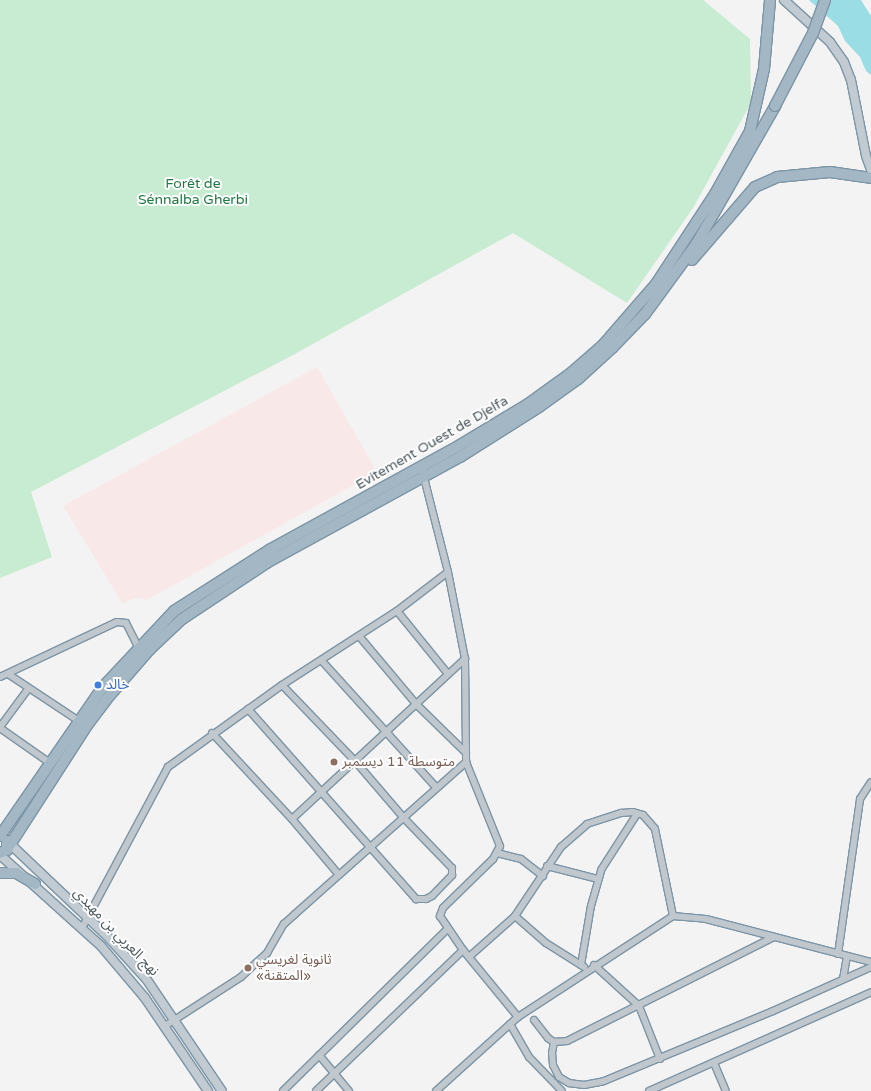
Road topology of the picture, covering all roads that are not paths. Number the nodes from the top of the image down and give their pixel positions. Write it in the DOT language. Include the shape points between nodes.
graph roads {
  1 [pos="770,0"];
  2 [pos="784,0"];
  3 [pos="825,0"];
  4 [pos="871,170"];
  5 [pos="871,178"];
  6 [pos="645,314"];
  7 [pos="423,471"];
  8 [pos="448,572"];
  9 [pos="397,611"];
  10 [pos="359,636"];
  11 [pos="138,647"];
  12 [pos="465,659"];
  13 [pos="322,661"];
  14 [pos="8,674"];
  15 [pos="448,674"];
  16 [pos="0,677"];
  17 [pos="282,685"];
  18 [pos="28,688"];
  19 [pos="416,704"];
  20 [pos="248,709"];
  21 [pos="79,721"];
  22 [pos="0,727"];
  23 [pos="385,733"];
  24 [pos="212,734"];
  25 [pos="466,753"];
  26 [pos="355,761"];
  27 [pos="50,762"];
  28 [pos="466,762"];
  29 [pos="871,782"];
  30 [pos="436,787"];
  31 [pos="321,792"];
  32 [pos="637,814"];
  33 [pos="403,817"];
  34 [pos="292,819"];
  35 [pos="370,847"];
  36 [pos="3,848"];
  37 [pos="498,853"];
  38 [pos="547,866"];
  39 [pos="0,873"];
  40 [pos="339,875"];
  41 [pos="543,876"];
  42 [pos="598,879"];
  43 [pos="35,884"];
  44 [pos="515,916"];
  45 [pos="673,916"];
  46 [pos="88,918"];
  47 [pos="82,928"];
  48 [pos="447,929"];
  49 [pos="774,937"];
  50 [pos="463,950"];
  51 [pos="838,954"];
  52 [pos="470,956"];
  53 [pos="847,956"];
  54 [pos="871,962"];
  55 [pos="581,965"];
  56 [pos="594,965"];
  57 [pos="871,967"];
  58 [pos="588,969"];
  59 [pos="843,980"];
  60 [pos="871,992"];
  61 [pos="639,1006"];
  62 [pos="518,1016"];
  63 [pos="175,1020"];
  64 [pos="534,1020"];
  65 [pos="510,1024"];
  66 [pos="165,1026"];
  67 [pos="184,1035"];
  68 [pos="174,1040"];
  69 [pos="554,1042"];
  70 [pos="319,1055"];
  71 [pos="660,1059"];
  72 [pos="714,1063"];
  73 [pos="334,1073"];
  74 [pos="208,1091"];
  75 [pos="222,1091"];
  76 [pos="283,1091"];
  77 [pos="316,1091"];
  78 [pos="349,1091"];
  79 [pos="436,1091"];
  80 [pos="562,1091"];
  81 [pos="649,1091"];
  82 [pos="726,1091"];
  1 -- 7 [label="highway, Evitement Ouest de Djelfa" via="764,69 754,120 736,159 656,284 604,345 565,378"];
  2 -- 4 [label="main road" via="830,42 844,62 851,80"];
  3 -- 6 [label="highway, bridge" via="813,33 716,213"];
  5 -- 6 [label="highway" via="830,172 800,173 777,177 755,187"];
  6 -- 7 [label="highway" via="578,379 466,453"];
  7 -- 8 [label="street"];
  7 -- 11 [label="highway, Evitement Ouest de Djelfa" via="233,572 174,611"];
  7 -- 36 [label="highway, Evitement Ouest de Djelfa" via="268,562 182,619 150,648 111,694"];
  8 -- 9 [label="street"];
  8 -- 12 [label="street"];
  9 -- 10 [label="street"];
  9 -- 15 [label="street"];
  10 -- 13 [label="street"];
  10 -- 19 [label="street"];
  11 -- 14 [label="street" via="126,623 117,622"];
  11 -- 21 [label="highway, Evitement Ouest de Djelfa" via="102,688"];
  12 -- 15 [label="street"];
  12 -- 25 [label="street"];
  13 -- 17 [label="street"];
  13 -- 23 [label="street"];
  14 -- 16 [label="street"];
  14 -- 18 [label="street"];
  15 -- 19 [label="street"];
  17 -- 20 [label="street"];
  17 -- 26 [label="street"];
  18 -- 21 [label="street"];
  18 -- 22 [label="street"];
  19 -- 23 [label="street"];
  19 -- 25 [label="street"];
  20 -- 24 [label="street"];
  20 -- 31 [label="street"];
  21 -- 27 [label="highway, Evitement Ouest de Djelfa"];
  22 -- 27 [label="street"];
  23 -- 26 [label="street"];
  23 -- 30 [label="street"];
  24 -- 34 [label="street"];
  24 -- 46 [label="street" via="168,767"];
  25 -- 28 [label="street"];
  26 -- 31 [label="street"];
  26 -- 33 [label="street"];
  27 -- 36 [label="highway, Evitement Ouest de Djelfa"];
  28 -- 30 [label="street"];
  28 -- 37 [label="street" via="500,841"];
  29 -- 51 [label="street" via="860,799"];
  30 -- 33 [label="street"];
  31 -- 34 [label="street"];
  31 -- 35 [label="street"];
  32 -- 38 [label="street" via="621,813 587,824 561,847"];
  32 -- 42 [label="street"];
  32 -- 45 [label="street" via="643,815 655,829"];
  33 -- 35 [label="street"];
  33 -- 35 [label="street" via="453,871 432,896 416,899"];
  34 -- 40 [label="street"];
  35 -- 40 [label="street"];
  36 -- 43 [label="main road, نهج العربي بن مهيدي"];
  36 -- 46 [label="main road, نهج العربي بن مهيدي"];
  37 -- 41 [label="street" via="521,859"];
  37 -- 48 [label="street" via="443,908 440,913 441,921"];
  38 -- 41 [label="street"];
  38 -- 42 [label="street"];
  39 -- 43 [label="highway" via="16,873"];
  40 -- 63 [label="street" via="284,924 267,953 256,963"];
  41 -- 44 [label="street"];
  42 -- 55 [label="street"];
  43 -- 47 [label="main road, نهج العربي بن مهيدي"];
  44 -- 52 [label="street"];
  44 -- 55 [label="street" via="546,943"];
  45 -- 49 [label="street" via="706,919"];
  45 -- 56 [label="street"];
  46 -- 47 [label="street"];
  46 -- 63 [label="main road, نهج العربي بن مهيدي" via="147,980"];
  47 -- 66 [label="main road, نهج العربي بن مهيدي" via="130,980"];
  48 -- 50 [label="street"];
  48 -- 70 [label="street"];
  49 -- 51 [label="street"];
  49 -- 61 [label="street"];
  50 -- 52 [label="street"];
  50 -- 73 [label="street"];
  51 -- 53 [label="street"];
  52 -- 62 [label="street"];
  53 -- 54 [label="street"];
  53 -- 59 [label="street"];
  55 -- 58 [label="street"];
  56 -- 58 [label="street"];
  56 -- 61 [label="street"];
  57 -- 59 [label="street"];
  58 -- 62 [label="street"];
  59 -- 71 [label="street"];
  60 -- 72 [label="street"];
  61 -- 69 [label="street" via="567,1041"];
  61 -- 71 [label="street"];
  62 -- 65 [label="street"];
  63 -- 66 [label="street"];
  63 -- 67 [label="main road, نهج العربي بن مهيدي"];
  64 -- 69 [label="street"];
  65 -- 79 [label="street"];
  65 -- 80 [label="street" via="529,1057"];
  66 -- 68 [label="main road, نهج العربي بن مهيدي"];
  67 -- 68 [label="main road"];
  67 -- 75 [label="main road, نهج العربي بن مهيدي"];
  68 -- 74 [label="main road, نهج العربي بن مهيدي"];
  69 -- 71 [label="street" via="553,1064 559,1076 569,1083 584,1085 604,1081"];
  70 -- 73 [label="street"];
  70 -- 76 [label="street"];
  72 -- 81 [label="street"];
  72 -- 82 [label="street"];
  73 -- 77 [label="street"];
  73 -- 78 [label="street"];
}
